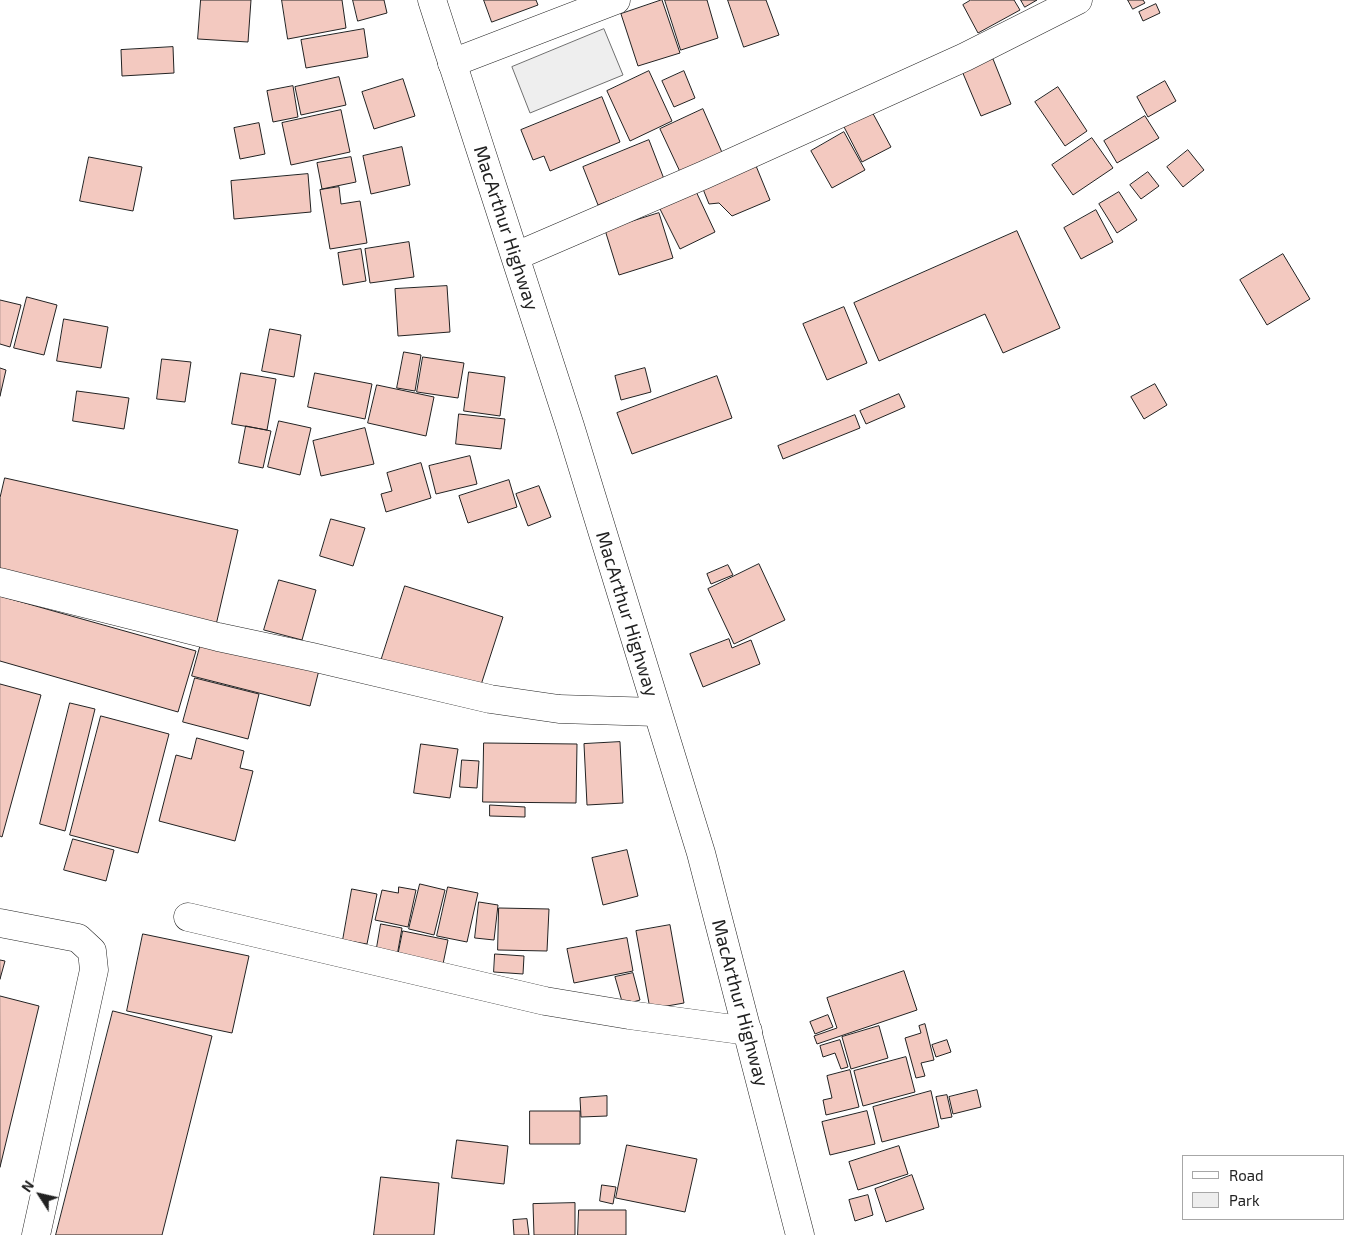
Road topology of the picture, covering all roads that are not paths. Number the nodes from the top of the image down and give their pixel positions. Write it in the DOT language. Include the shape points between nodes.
graph roads {
  1 [pos="432,0"];
  2 [pos="616,0"];
  3 [pos="1078,0"];
  4 [pos="452,63"];
  5 [pos="516,256"];
  6 [pos="0,582"];
  7 [pos="656,712"];
  8 [pos="188,917"];
  9 [pos="0,923"];
  10 [pos="748,1031"];
  11 [pos="36,1235"];
  12 [pos="800,1235"];
  1 -- 4 [label="main road, MacArthur Highway"];
  2 -- 4 [label="main road"];
  3 -- 5 [label="main road" via="956,62"];
  4 -- 5 [label="main road, MacArthur Highway"];
  5 -- 7 [label="main road, MacArthur Highway"];
  6 -- 7 [label="main road" via="490,700 559,709"];
  7 -- 10 [label="main road, MacArthur Highway" via="701,853"];
  8 -- 10 [label="main road" via="545,1001"];
  9 -- 11 [label="main road" via="78,938 92,951 94,970"];
  10 -- 12 [label="main road, MacArthur Highway"];
}
